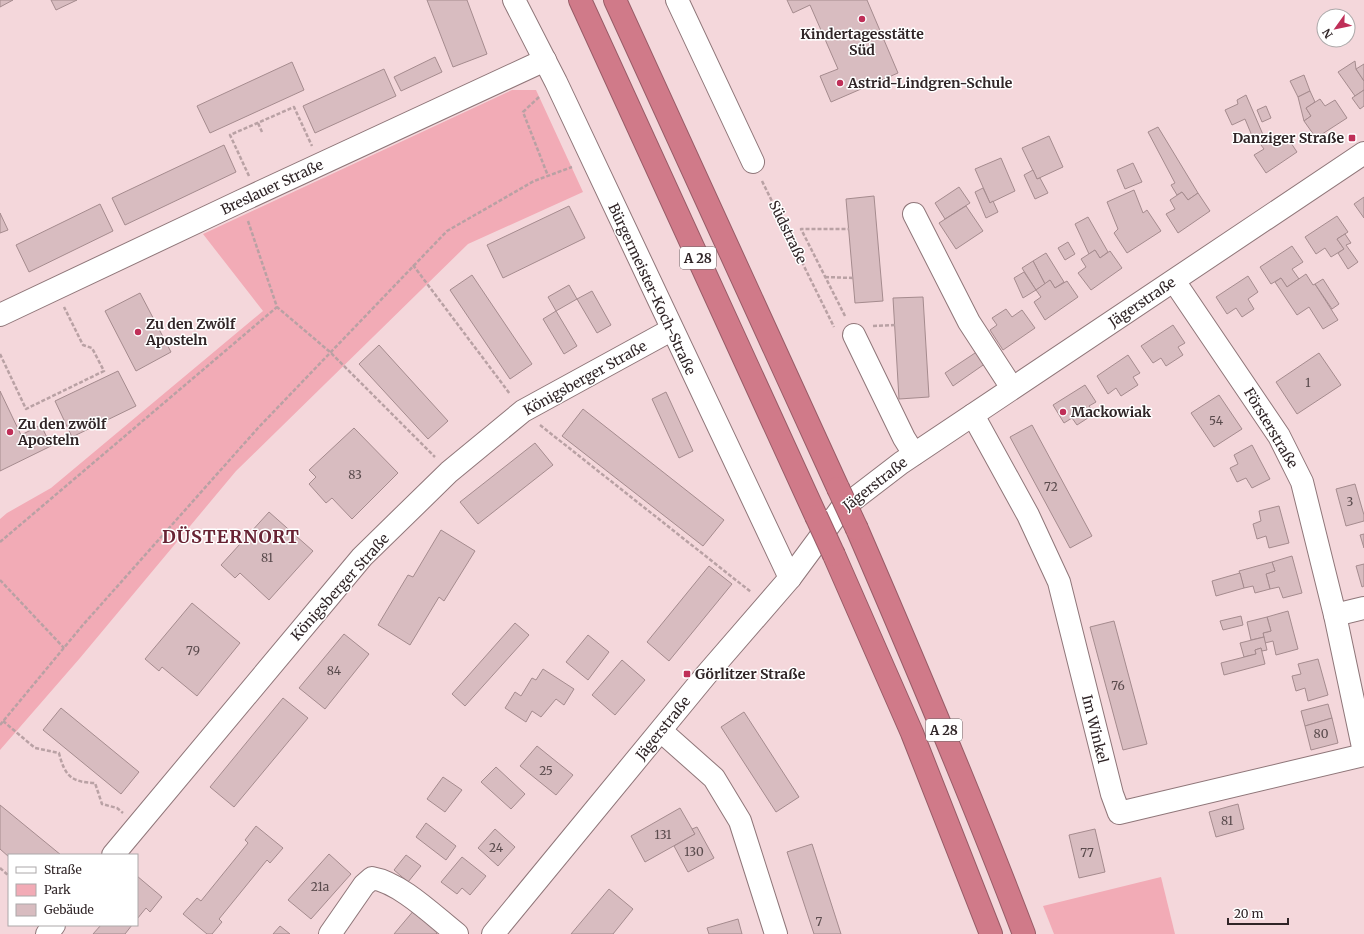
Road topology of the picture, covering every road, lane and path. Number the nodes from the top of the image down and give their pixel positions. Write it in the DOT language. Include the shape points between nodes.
graph roads {
  1 [pos="514,0"];
  2 [pos="580,0"];
  3 [pos="615,0"];
  4 [pos="677,0"];
  5 [pos="545,60"];
  6 [pos="556,82"];
  7 [pos="258,123"];
  8 [pos="262,132"];
  9 [pos="1364,153"];
  10 [pos="592,160"];
  11 [pos="753,162"];
  12 [pos="320,164"];
  13 [pos="548,176"];
  14 [pos="249,197"];
  15 [pos="914,214"];
  16 [pos="849,229"];
  17 [pos="413,265"];
  18 [pos="826,277"];
  19 [pos="853,278"];
  20 [pos="1174,281"];
  21 [pos="55,289"];
  22 [pos="277,307"];
  23 [pos="0,315"];
  24 [pos="671,330"];
  25 [pos="846,334"];
  26 [pos="330,352"];
  27 [pos="0,354"];
  28 [pos="1012,388"];
  29 [pos="523,411"];
  30 [pos="973,414"];
  31 [pos="914,454"];
  32 [pos="449,472"];
  33 [pos="0,542"];
  34 [pos="790,578"];
  35 [pos="0,580"];
  36 [pos="767,604"];
  37 [pos="1364,608"];
  38 [pos="1335,615"];
  39 [pos="64,648"];
  40 [pos="3,721"];
  41 [pos="0,725"];
  42 [pos="661,731"];
  43 [pos="1364,753"];
  44 [pos="138,826"];
  45 [pos="114,854"];
  46 [pos="0,868"];
  47 [pos="8,875"];
  48 [pos="53,926"];
  49 [pos="47,934"];
  50 [pos="330,934"];
  51 [pos="457,934"];
  52 [pos="493,934"];
  53 [pos="776,934"];
  54 [pos="991,934"];
  55 [pos="1024,934"];
  1 -- 5 [label="street, Bürgermeister-Koch-Straße"];
  2 -- 54 [label="highway, A 28, bridge" via="834,555 912,734"];
  3 -- 55 [label="highway, A 28, bridge" via="857,529 938,717"];
  4 -- 11 [label="street"];
  5 -- 6 [label="street, Bürgermeister-Koch-Straße"];
  5 -- 12 [label="street, Breslauer Straße"];
  6 -- 10 [label="street, Bürgermeister-Koch-Straße"];
  6 -- 13 [label="path" via="523,112"];
  7 -- 8 [label="path"];
  7 -- 12 [label="path" via="294,107"];
  7 -- 14 [label="path" via="230,135"];
  9 -- 20 [label="street, Jägerstraße"];
  10 -- 13 [label="path"];
  10 -- 24 [label="street, Bürgermeister-Koch-Straße"];
  11 -- 25 [label="path, Südstraße"];
  12 -- 14 [label="street, Breslauer Straße"];
  13 -- 17 [label="path" via="534,181 447,231"];
  14 -- 21 [label="street, Breslauer Straße"];
  14 -- 22 [label="path"];
  15 -- 28 [label="street" via="969,322"];
  16 -- 18 [label="path" via="801,229"];
  17 -- 26 [label="path"];
  17 -- 29 [label="path"];
  18 -- 19 [label="path"];
  18 -- 25 [label="path"];
  20 -- 28 [label="street, Jägerstraße"];
  20 -- 38 [label="street, Försterstraße" via="1279,436 1302,482"];
  21 -- 23 [label="street, Breslauer Straße"];
  21 -- 27 [label="path" via="83,345 92,348 104,371 26,409"];
  22 -- 26 [label="path"];
  22 -- 33 [label="path"];
  24 -- 29 [label="street, Königsberger Straße"];
  24 -- 34 [label="street, Bürgermeister-Koch-Straße"];
  25 -- 31 [label="street"];
  26 -- 32 [label="path"];
  26 -- 39 [label="path" via="258,428"];
  28 -- 30 [label="street, Jägerstraße"];
  29 -- 32 [label="street, Königsberger Straße"];
  29 -- 36 [label="path"];
  30 -- 31 [label="street, Jägerstraße"];
  30 -- 43 [label="street, Im Winkel" via="1028,515 1059,582 1118,813"];
  31 -- 34 [label="street, Jägerstraße" via="841,509"];
  32 -- 44 [label="street, Königsberger Straße" via="362,557"];
  34 -- 36 [label="street, Jägerstraße"];
  35 -- 39 [label="path"];
  36 -- 42 [label="street, Jägerstraße"];
  37 -- 38 [label="street"];
  38 -- 43 [label="street, Försterstraße"];
  39 -- 40 [label="path"];
  40 -- 41 [label="path"];
  40 -- 44 [label="path" via="35,748 60,753 69,777 80,782 95,783 102,804 117,808"];
  42 -- 52 [label="street, Jägerstraße"];
  42 -- 53 [label="street" via="714,778 740,821"];
  44 -- 45 [label="street, Königsberger Straße"];
  46 -- 47 [label="path"];
  48 -- 49 [label="street"];
  50 -- 51 [label="street" via="364,885 372,878 382,879 409,896"];
}
